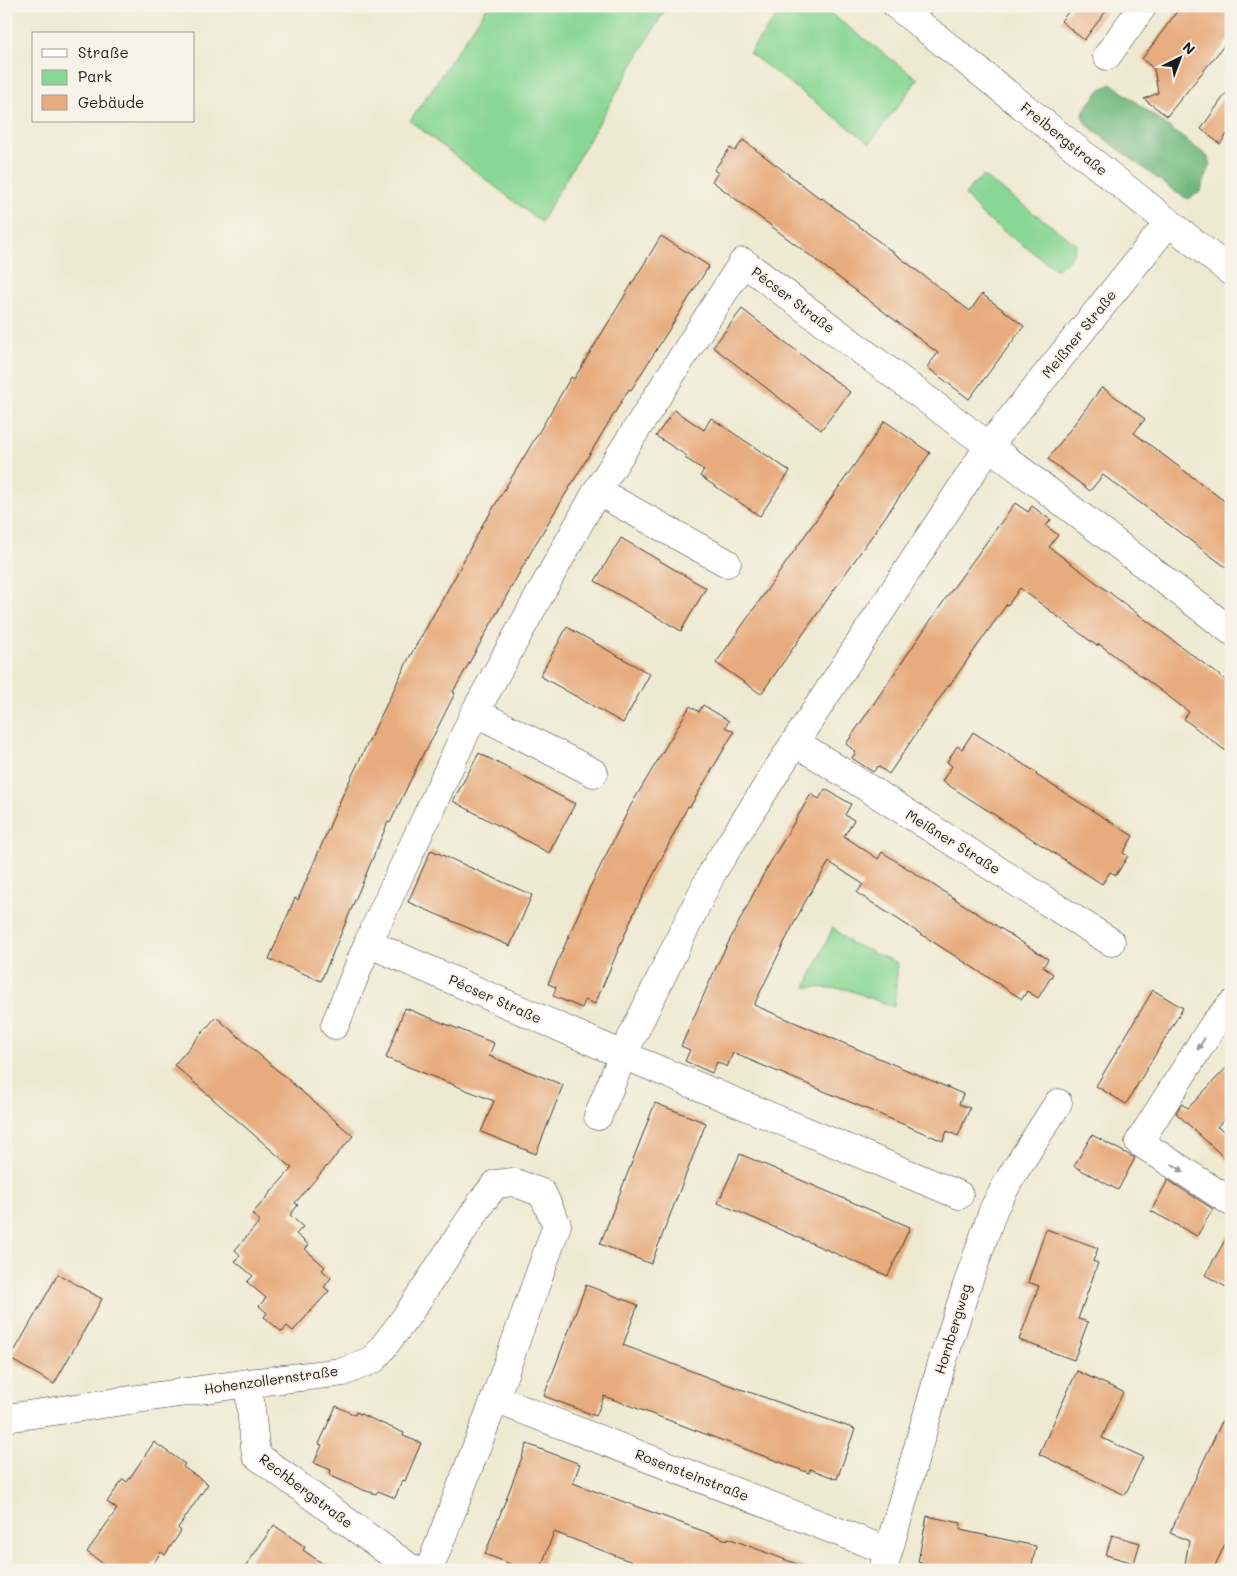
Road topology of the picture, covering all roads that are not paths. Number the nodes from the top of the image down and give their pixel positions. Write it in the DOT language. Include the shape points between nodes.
graph roads {
  1 [pos="897,6"];
  2 [pos="1143,6"];
  3 [pos="1106,56"];
  4 [pos="1169,222"];
  5 [pos="1231,272"];
  6 [pos="989,446"];
  7 [pos="597,491"];
  8 [pos="727,564"];
  9 [pos="1231,631"];
  10 [pos="475,712"];
  11 [pos="795,742"];
  12 [pos="594,773"];
  13 [pos="1111,942"];
  14 [pos="368,943"];
  15 [pos="1231,1006"];
  16 [pos="335,1025"];
  17 [pos="622,1055"];
  18 [pos="1058,1103"];
  19 [pos="598,1116"];
  20 [pos="959,1194"];
  21 [pos="1231,1202"];
  22 [pos="248,1383"];
  23 [pos="495,1399"];
  24 [pos="6,1418"];
  25 [pos="886,1560"];
  26 [pos="413,1570"];
  27 [pos="429,1570"];
  1 -- 4 [label="street, Freibergstraße"];
  2 -- 3 [label="street"];
  4 -- 5 [label="street, Freibergstraße"];
  4 -- 6 [label="street, Meißner Straße"];
  6 -- 7 [label="street, Pécser Straße" via="743,262"];
  6 -- 9 [label="street"];
  6 -- 11 [label="street, Meißner Straße"];
  7 -- 8 [label="street"];
  7 -- 10 [label="street, Pécser Straße"];
  10 -- 12 [label="street"];
  10 -- 14 [label="street, Pécser Straße"];
  11 -- 13 [label="street, Meißner Straße"];
  11 -- 17 [label="street, Meißner Straße" via="713,871"];
  14 -- 16 [label="street, Pécser Straße"];
  14 -- 17 [label="street, Pécser Straße"];
  15 -- 21 [label="street, one-way" via="1214,1024 1139,1142"];
  17 -- 19 [label="street, Meißner Straße"];
  17 -- 20 [label="street"];
  18 -- 25 [label="street, Hornbergweg" via="994,1208 942,1363"];
  22 -- 23 [label="street, Hohenzollernstraße" via="343,1372 374,1359 406,1317 483,1200 496,1184 513,1182 542,1194 557,1225"];
  22 -- 24 [label="street, Hohenzollernstraße"];
  22 -- 26 [label="street, Rechbergstraße" via="256,1455"];
  23 -- 25 [label="street, Rosensteinstraße"];
  23 -- 27 [label="street"];
}
